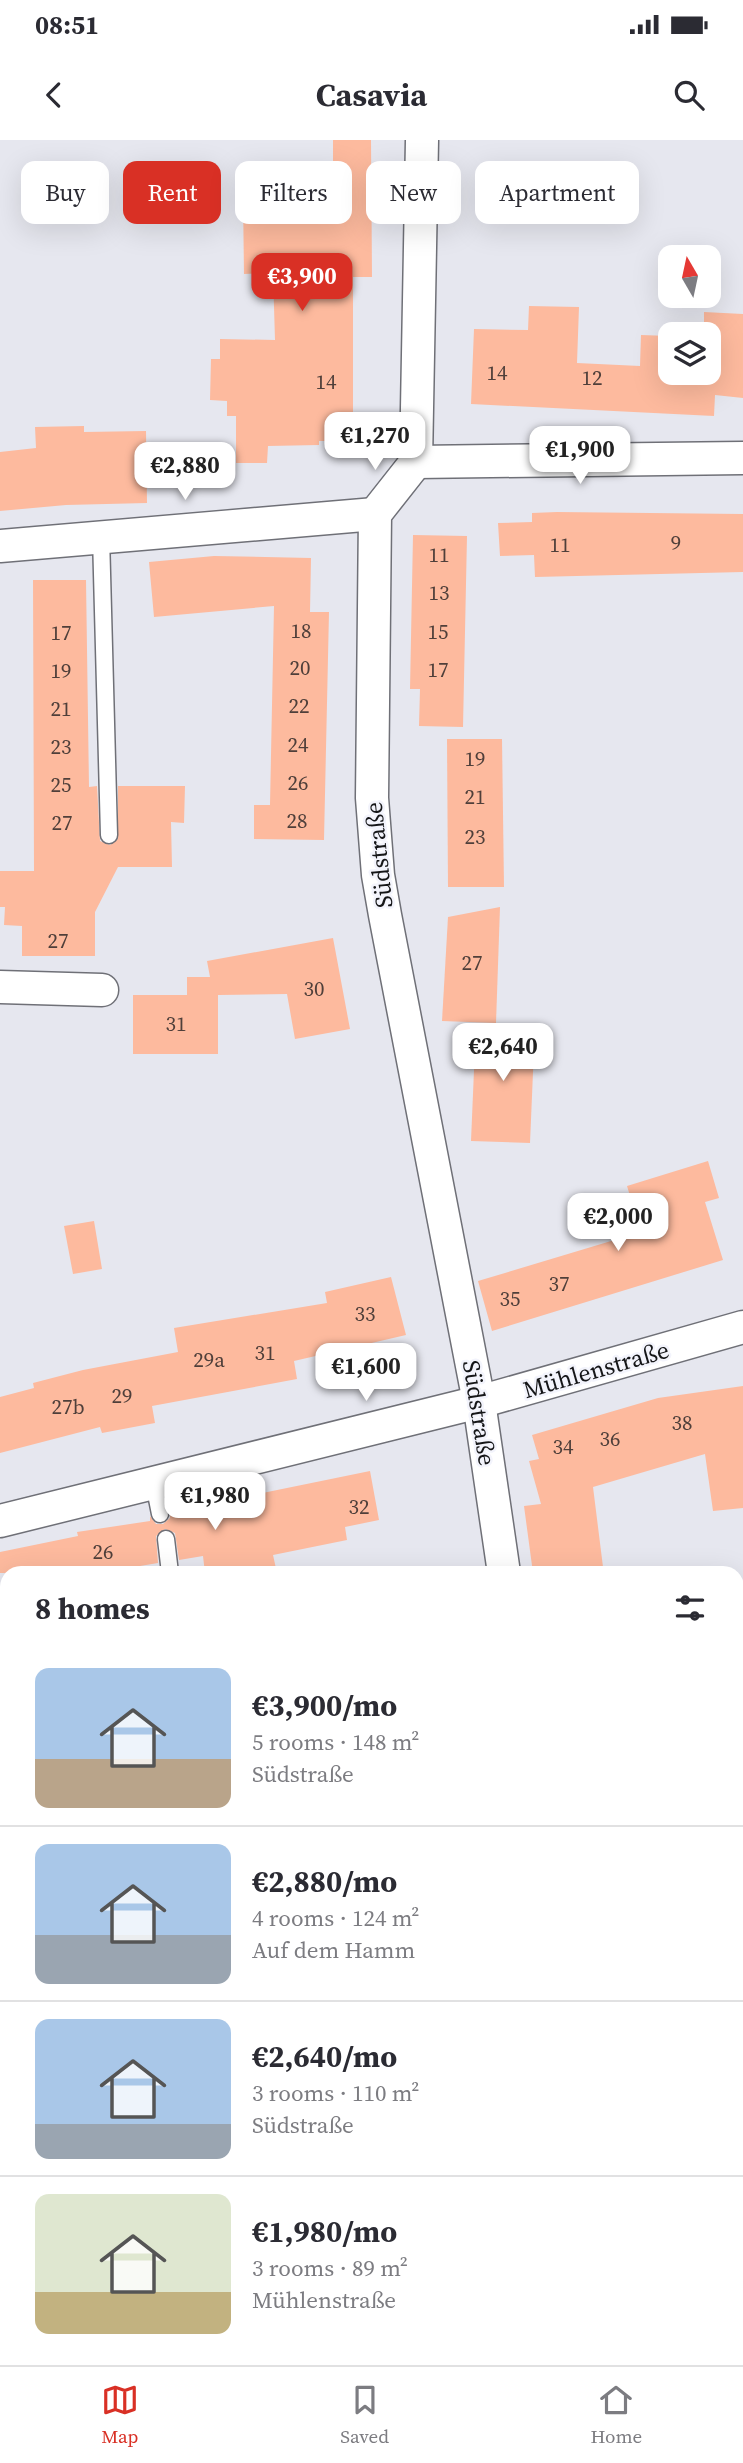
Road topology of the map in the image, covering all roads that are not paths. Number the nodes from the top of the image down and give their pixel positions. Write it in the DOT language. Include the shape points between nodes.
graph roads {
  1 [pos="422,140"];
  2 [pos="743,458"];
  3 [pos="416,462"];
  4 [pos="375,514"];
  5 [pos="101,536"];
  6 [pos="0,546"];
  7 [pos="109,835"];
  8 [pos="0,988"];
  9 [pos="102,990"];
  10 [pos="743,1327"];
  11 [pos="479,1402"];
  12 [pos="0,1521"];
  13 [pos="166,1539"];
  14 [pos="169,1566"];
  15 [pos="503,1566"];
  1 -- 3 [label="street"];
  2 -- 3 [label="street"];
  3 -- 4 [label="street"];
  4 -- 5 [label="street"];
  4 -- 11 [label="street, Südstraße" via="372,786 378,875"];
  5 -- 6 [label="street"];
  5 -- 7 [label="lane"];
  8 -- 9 [label="street"];
  10 -- 11 [label="street, Mühlenstraße"];
  11 -- 12 [label="street, Mühlenstraße" via="157,1499"];
  11 -- 15 [label="street, Südstraße"];
  13 -- 14 [label="lane"];
}
